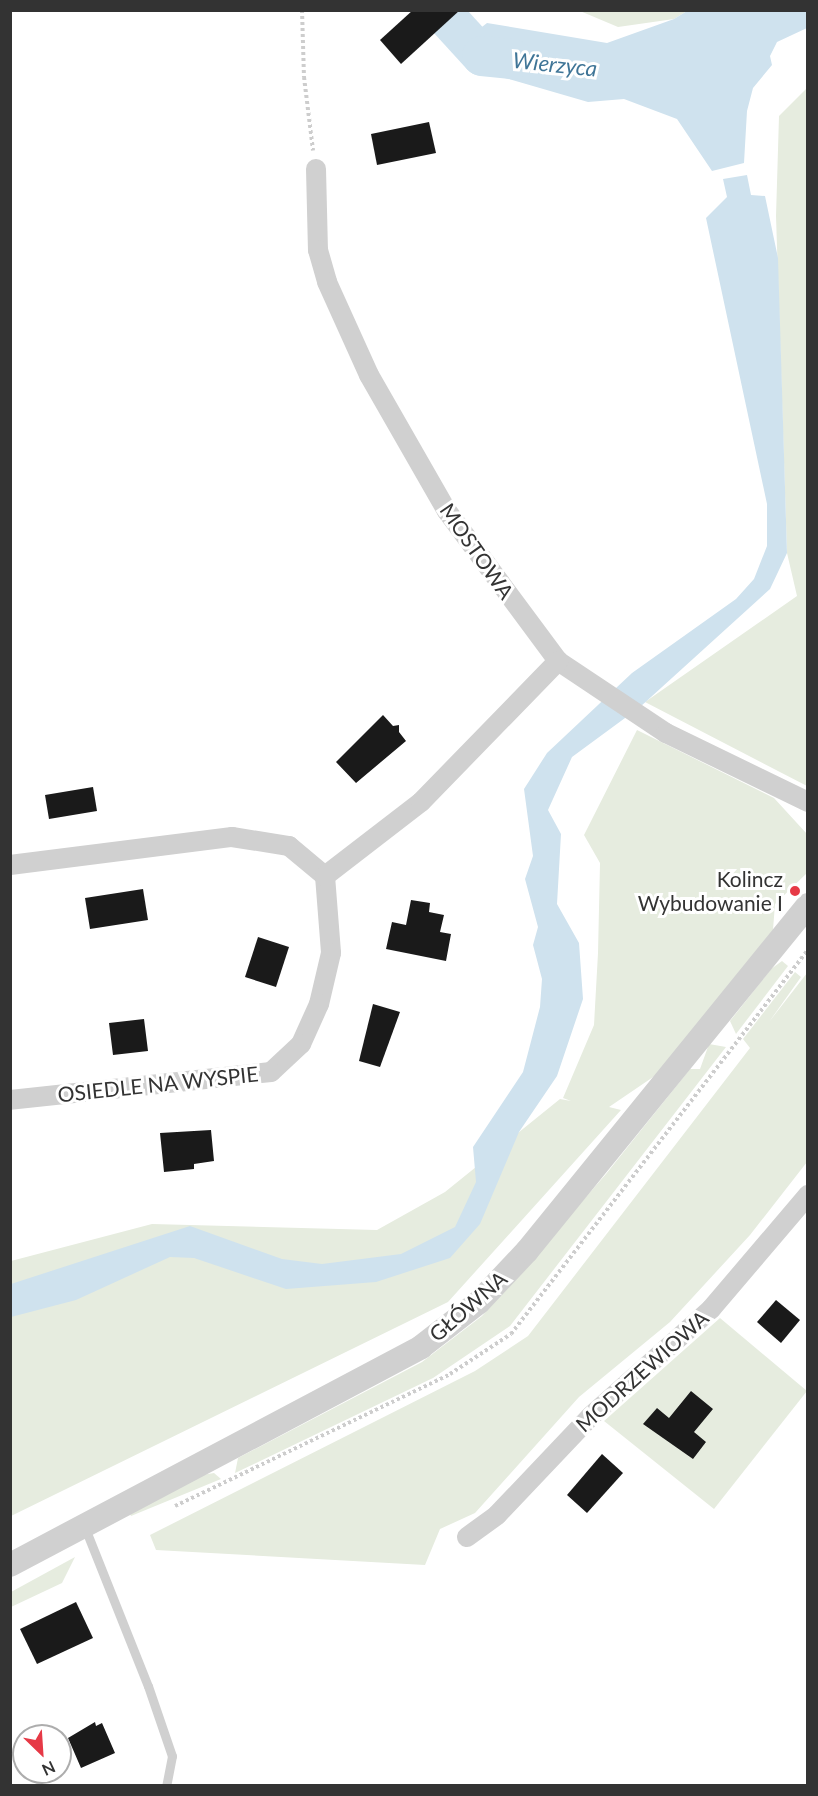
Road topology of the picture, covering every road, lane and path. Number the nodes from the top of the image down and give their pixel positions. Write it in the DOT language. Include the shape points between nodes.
graph roads {
  1 [pos="302,10"];
  2 [pos="316,168"];
  3 [pos="558,661"];
  4 [pos="807,802"];
  5 [pos="10,865"];
  6 [pos="325,876"];
  7 [pos="807,904"];
  8 [pos="10,1100"];
  9 [pos="807,1195"];
  10 [pos="84,1526"];
  11 [pos="467,1537"];
  12 [pos="10,1564"];
  13 [pos="166,1785"];
  1 -- 2 [label="path" via="304,77"];
  2 -- 3 [label="street, MOSTOWA" via="318,250 327,282 369,375 447,511"];
  3 -- 4 [label="street, MOSTOWA" via="666,733"];
  3 -- 6 [label="street" via="421,802"];
  5 -- 6 [label="street" via="232,837 289,846"];
  6 -- 8 [label="street, OSIEDLE NA WYSPIE" via="331,953 319,1004 301,1044 271,1072"];
  7 -- 10 [label="street, GŁÓWNA" via="527,1251 479,1302 421,1347"];
  9 -- 11 [label="street, MODRZEWIOWA" via="711,1309 591,1416 497,1515"];
  10 -- 12 [label="street, GŁÓWNA"];
  10 -- 13 [label="lane" via="172,1756"];
}
